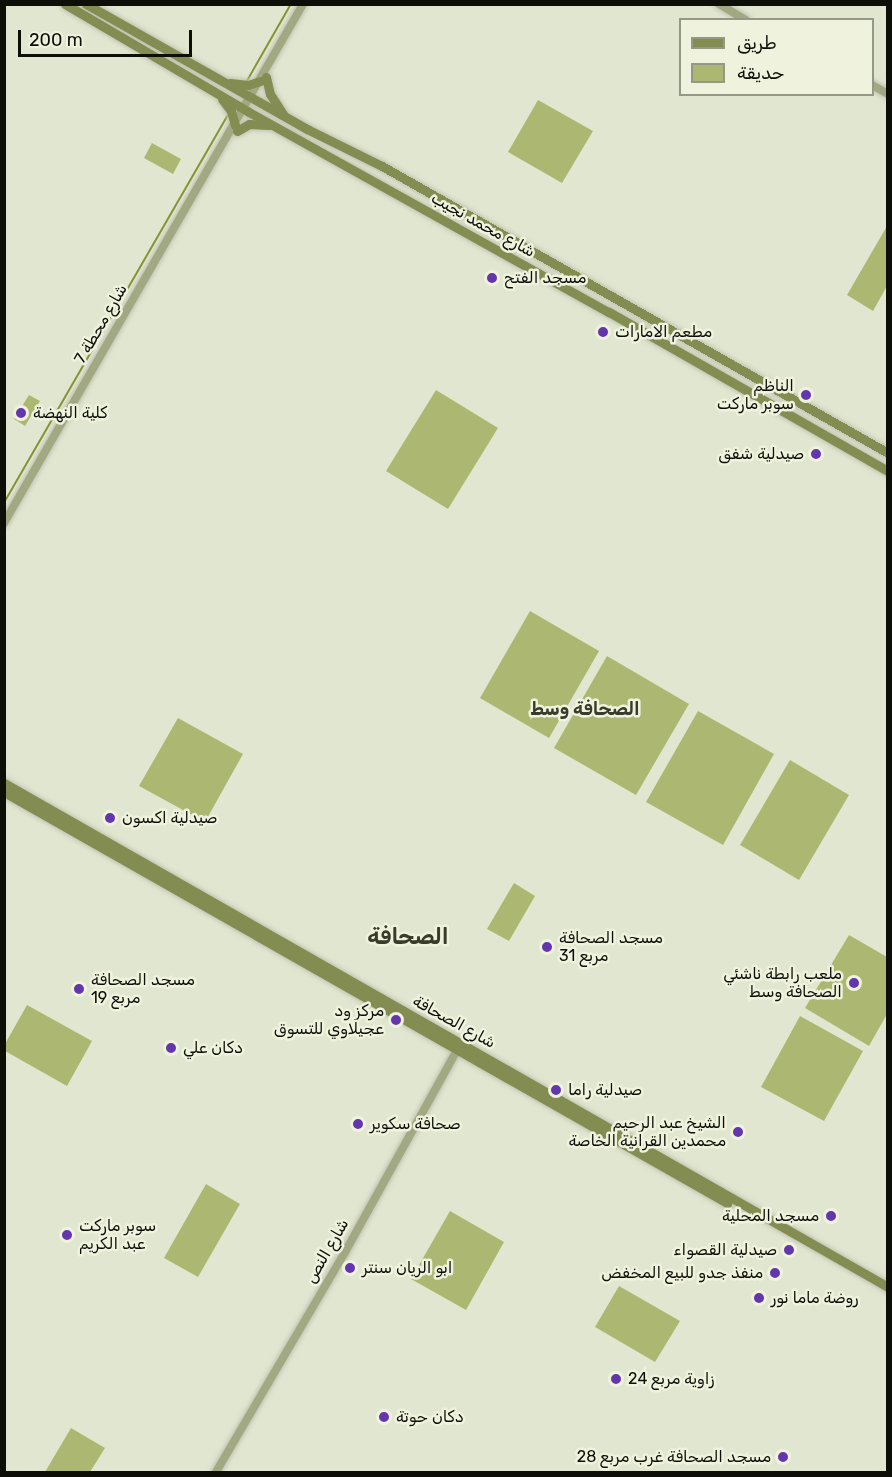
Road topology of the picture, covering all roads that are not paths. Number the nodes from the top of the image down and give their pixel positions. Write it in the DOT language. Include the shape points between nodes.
graph roads {
  1 [pos="65,4"];
  2 [pos="86,4"];
  3 [pos="303,4"];
  4 [pos="719,4"];
  5 [pos="743,18"];
  6 [pos="265,75"];
  7 [pos="220,81"];
  8 [pos="874,86"];
  9 [pos="214,91"];
  10 [pos="888,94"];
  11 [pos="253,99"];
  12 [pos="246,111"];
  13 [pos="287,118"];
  14 [pos="273,125"];
  15 [pos="236,128"];
  16 [pos="888,453"];
  17 [pos="888,471"];
  18 [pos="4,524"];
  19 [pos="4,783"];
  20 [pos="4,792"];
  21 [pos="459,1046"];
  22 [pos="888,1287"];
  23 [pos="888,1294"];
  24 [pos="216,1473"];
  1 -- 9 [label="main road, شارع محمد نجيب"];
  2 -- 7 [label="main road, شارع محمد نجيب"];
  3 -- 6 [label="street, شارع محطة 7"];
  4 -- 5 [label="street"];
  6 -- 7 [label="main road" via="244,85"];
  6 -- 11 [label="street, شارع محطة 7"];
  6 -- 13 [label="main road" via="273,101"];
  7 -- 11 [label="main road, شارع محمد نجيب"];
  8 -- 10 [label="street"];
  9 -- 12 [label="main road, شارع محمد نجيب"];
  9 -- 15 [label="main road" via="229,106"];
  11 -- 12 [label="street, شارع محطة 7"];
  11 -- 13 [label="main road, شارع محمد نجيب"];
  12 -- 14 [label="main road, شارع محمد نجيب"];
  12 -- 15 [label="street, شارع محطة 7"];
  13 -- 16 [label="main road, شارع محمد نجيب" via="382,166"];
  14 -- 15 [label="main road"];
  14 -- 17 [label="main road, شارع محمد نجيب"];
  15 -- 18 [label="street, شارع محطة 7" via="164,244"];
  19 -- 21 [label="main road, شارع الصحافة"];
  20 -- 21 [label="main road, شارع الصحافة"];
  21 -- 22 [label="main road, شارع الصحافة"];
  21 -- 23 [label="main road, شارع الصحافة"];
  21 -- 24 [label="street, شارع النص"];
}
